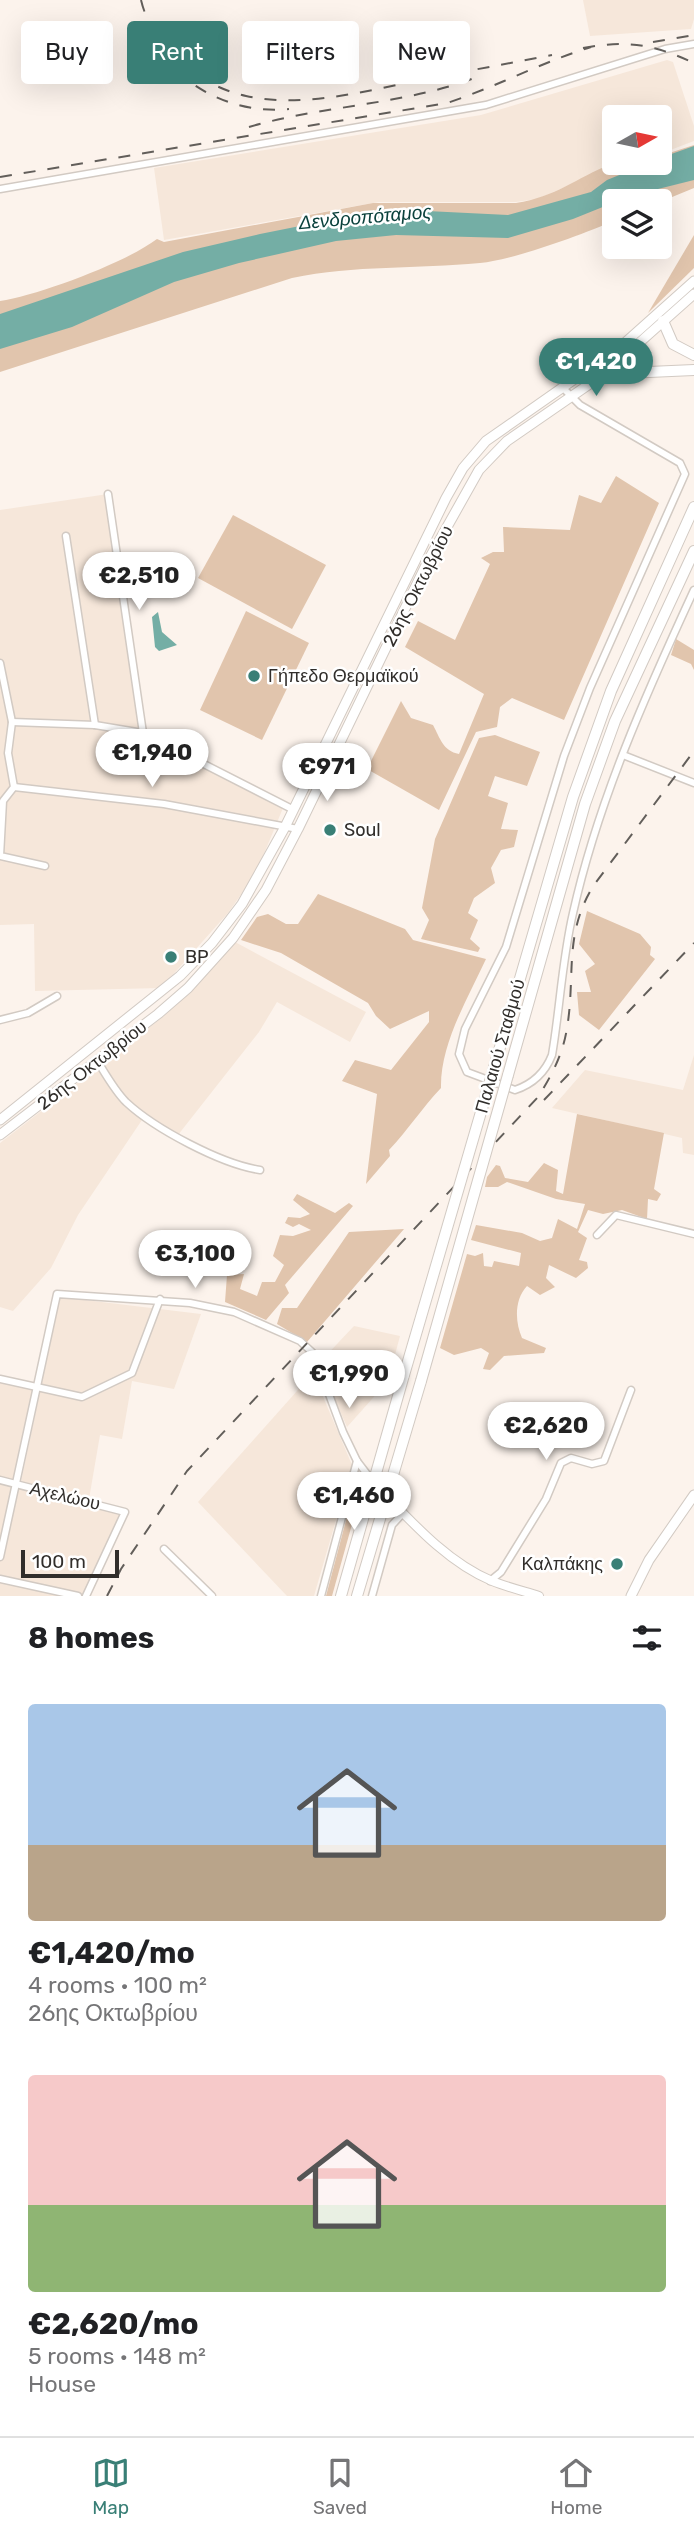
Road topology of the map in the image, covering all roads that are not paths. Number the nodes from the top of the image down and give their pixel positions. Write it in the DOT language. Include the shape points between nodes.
graph roads {
  1 [pos="694,44"];
  2 [pos="0,189"];
  3 [pos="694,281"];
  4 [pos="694,294"];
  5 [pos="663,321"];
  6 [pos="694,355"];
  7 [pos="694,370"];
  8 [pos="604,374"];
  9 [pos="563,388"];
  10 [pos="570,397"];
  11 [pos="108,494"];
  12 [pos="694,508"];
  13 [pos="66,536"];
  14 [pos="694,551"];
  15 [pos="694,590"];
  16 [pos="0,663"];
  17 [pos="12,722"];
  18 [pos="95,725"];
  19 [pos="143,733"];
  20 [pos="623,755"];
  21 [pos="694,783"];
  22 [pos="14,787"];
  23 [pos="292,809"];
  24 [pos="285,827"];
  25 [pos="298,829"];
  26 [pos="45,866"];
  27 [pos="57,996"];
  28 [pos="0,1020"];
  29 [pos="98,1062"];
  30 [pos="0,1120"];
  31 [pos="0,1135"];
  32 [pos="260,1170"];
  33 [pos="694,1234"];
  34 [pos="597,1235"];
  35 [pos="160,1299"];
  36 [pos="0,1379"];
  37 [pos="36,1387"];
  38 [pos="631,1390"];
  39 [pos="357,1461"];
  40 [pos="0,1480"];
  41 [pos="15,1484"];
  42 [pos="375,1484"];
  43 [pos="694,1495"];
  44 [pos="387,1497"];
  45 [pos="403,1513"];
  46 [pos="164,1549"];
  47 [pos="0,1557"];
  48 [pos="0,1578"];
  49 [pos="490,1581"];
  50 [pos="78,1596"];
  51 [pos="86,1596"];
  52 [pos="212,1596"];
  53 [pos="321,1596"];
  54 [pos="341,1596"];
  55 [pos="357,1596"];
  56 [pos="372,1596"];
  57 [pos="539,1596"];
  58 [pos="631,1596"];
  1 -- 2 [label="street" via="473,108"];
  3 -- 9 [label="main road, 26ης Οκτωβρίου" via="628,341"];
  4 -- 5 [label="main road, 26ης Οκτωβρίου"];
  5 -- 6 [label="highway" via="673,344"];
  5 -- 8 [label="main road, 26ης Οκτωβρίου"];
  7 -- 8 [label="highway"];
  8 -- 10 [label="main road, 26ης Οκτωβρίου"];
  9 -- 10 [label="street"];
  9 -- 23 [label="main road, 26ης Οκτωβρίου" via="486,441 463,468"];
  10 -- 20 [label="street" via="680,463 685,474 590,688 564,756 506,947 465,1030 460,1059 475,1077 515,1090 548,1066 573,911"];
  10 -- 25 [label="main road, 26ης Οκτωβρίου" via="501,446 471,483 429,559"];
  11 -- 19 [label="street"];
  12 -- 42 [label="highway, Παλαιού Σταθμού, bridge" via="611,691 573,797"];
  13 -- 18 [label="street"];
  14 -- 44 [label="highway, Παλαιού Σταθμού, bridge" via="615,721 594,780"];
  15 -- 20 [label="street"];
  16 -- 17 [label="street"];
  17 -- 18 [label="street"];
  17 -- 22 [label="street" via="8,753"];
  18 -- 19 [label="street"];
  19 -- 23 [label="street"];
  20 -- 21 [label="street"];
  22 -- 24 [label="street" via="164,804"];
  22 -- 26 [label="street" via="3,802 0,856"];
  23 -- 24 [label="main road, 26ης Οκτωβρίου"];
  24 -- 25 [label="street"];
  24 -- 30 [label="main road, 26ης Οκτωβρίου" via="250,891 203,953 149,1004"];
  25 -- 29 [label="main road, 26ης Οκτωβρίου" via="252,912 226,946 188,988"];
  27 -- 28 [label="street" via="28,1013"];
  29 -- 31 [label="main road, 26ης Οκτωβρίου"];
  29 -- 32 [label="street" via="125,1101 169,1131 240,1167"];
  33 -- 34 [label="street" via="616,1215"];
  35 -- 37 [label="street" via="132,1373 82,1397"];
  35 -- 37 [label="street" via="59,1294"];
  35 -- 39 [label="street" via="234,1312 306,1345 314,1354"];
  36 -- 37 [label="street"];
  37 -- 41 [label="street"];
  38 -- 49 [label="street" via="604,1461 592,1464 571,1458 561,1463 545,1499 501,1572"];
  39 -- 42 [label="street"];
  39 -- 53 [label="street"];
  40 -- 41 [label="street, Αχελώου"];
  41 -- 47 [label="street"];
  41 -- 51 [label="street, Αχελώου" via="122,1510 125,1517"];
  42 -- 44 [label="street"];
  42 -- 54 [label="highway, Παλαιού Σταθμού"];
  43 -- 58 [label="main road" via="649,1560"];
  44 -- 45 [label="street"];
  44 -- 55 [label="highway, Παλαιού Σταθμού"];
  45 -- 49 [label="street" via="447,1553"];
  45 -- 56 [label="street" via="392,1525"];
  46 -- 52 [label="street"];
  48 -- 50 [label="street"];
  49 -- 57 [label="street"];
}
